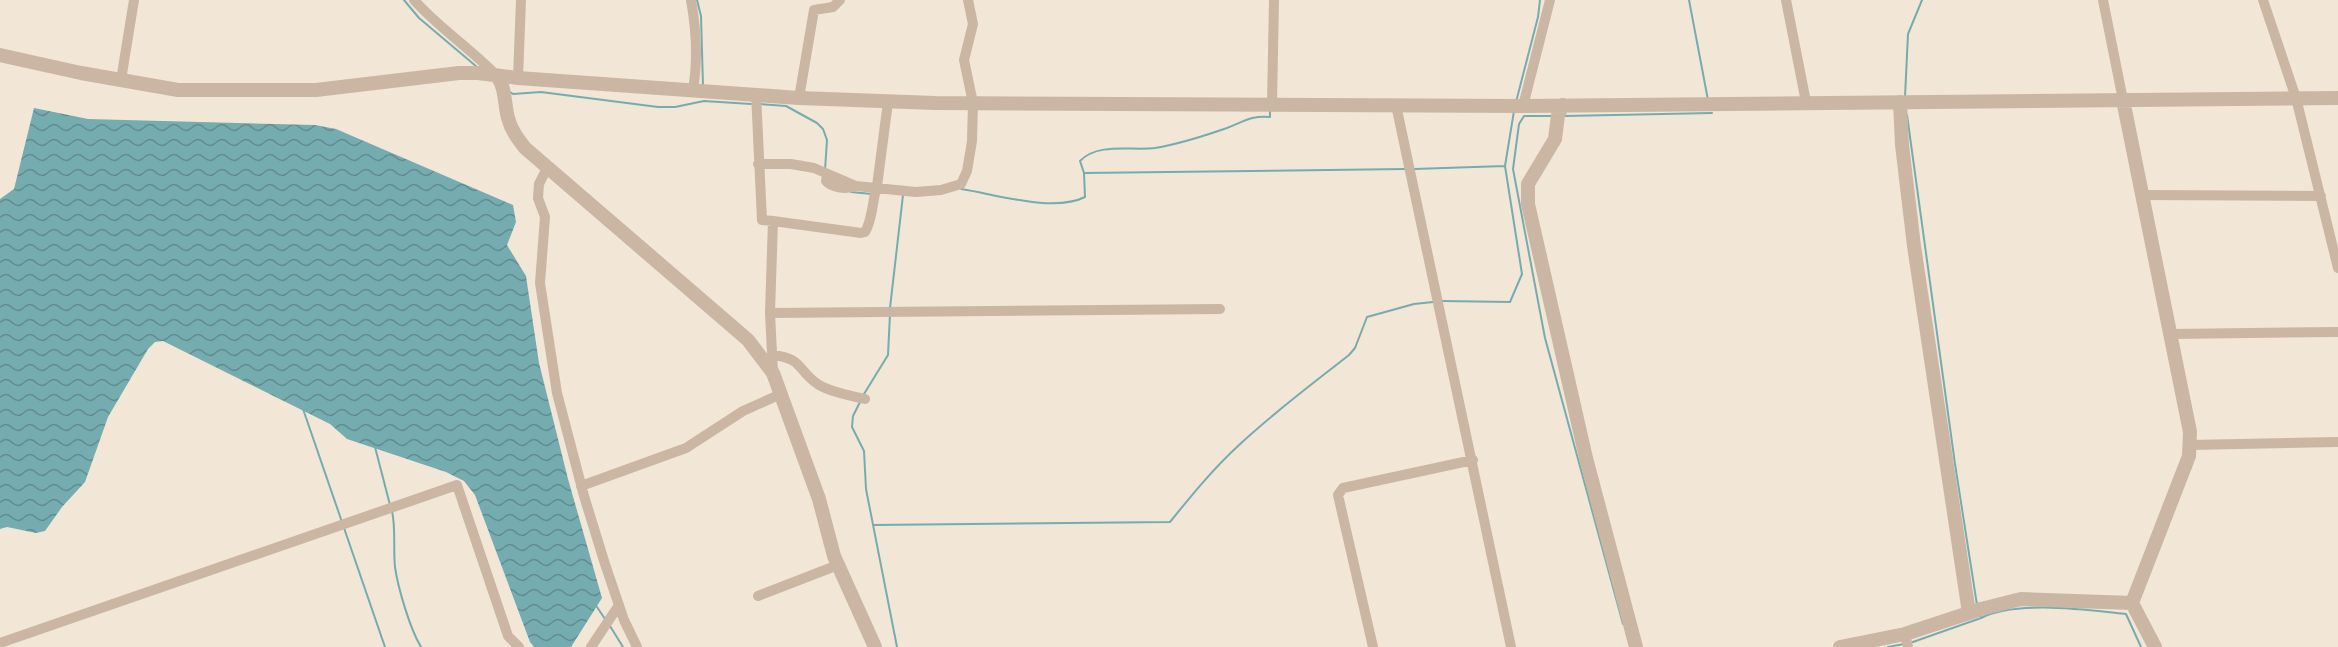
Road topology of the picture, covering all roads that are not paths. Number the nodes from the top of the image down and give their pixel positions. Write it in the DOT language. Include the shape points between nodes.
graph roads {
  1 [pos="134,0"];
  2 [pos="414,0"];
  3 [pos="521,0"];
  4 [pos="691,0"];
  5 [pos="840,0"];
  6 [pos="968,0"];
  7 [pos="1274,0"];
  8 [pos="1550,0"];
  9 [pos="1786,0"];
  10 [pos="2103,0"];
  11 [pos="2264,0"];
  12 [pos="0,55"];
  13 [pos="497,76"];
  14 [pos="518,78"];
  15 [pos="121,80"];
  16 [pos="693,89"];
  17 [pos="756,94"];
  18 [pos="799,98"];
  19 [pos="2296,98"];
  20 [pos="2338,98"];
  21 [pos="2123,100"];
  22 [pos="888,102"];
  23 [pos="1806,102"];
  24 [pos="1900,102"];
  25 [pos="973,104"];
  26 [pos="1272,104"];
  27 [pos="1396,105"];
  28 [pos="1563,105"];
  29 [pos="1516,106"];
  30 [pos="758,164"];
  31 [pos="547,168"];
  32 [pos="877,186"];
  33 [pos="2142,195"];
  34 [pos="2321,196"];
  35 [pos="773,221"];
  36 [pos="2338,268"];
  37 [pos="1220,309"];
  38 [pos="770,313"];
  39 [pos="2338,332"];
  40 [pos="2171,334"];
  41 [pos="772,354"];
  42 [pos="773,373"];
  43 [pos="781,394"];
  44 [pos="865,399"];
  45 [pos="2338,442"];
  46 [pos="2190,445"];
  47 [pos="1473,460"];
  48 [pos="581,486"];
  49 [pos="838,565"];
  50 [pos="758,596"];
  51 [pos="2132,603"];
  52 [pos="619,604"];
  53 [pos="1969,613"];
  54 [pos="1906,641"];
  55 [pos="0,643"];
  56 [pos="519,647"];
  57 [pos="591,647"];
  58 [pos="637,647"];
  59 [pos="875,647"];
  60 [pos="1373,647"];
  61 [pos="1511,647"];
  62 [pos="1636,647"];
  63 [pos="1840,647"];
  64 [pos="2155,647"];
  1 -- 15 [label="street"];
  2 -- 13 [label="street"];
  3 -- 14 [label="street"];
  4 -- 16 [label="street"];
  5 -- 18 [label="street" via="833,7 814,10"];
  6 -- 25 [label="street" via="973,24 964,60"];
  7 -- 26 [label="street"];
  8 -- 29 [label="street"];
  9 -- 23 [label="street"];
  10 -- 21 [label="street"];
  11 -- 19 [label="street"];
  12 -- 15 [label="street"];
  13 -- 14 [label="street"];
  13 -- 15 [label="street" via="459,73 316,90 178,90"];
  13 -- 31 [label="street" via="503,84 508,119 515,135"];
  14 -- 16 [label="street"];
  16 -- 17 [label="street"];
  17 -- 18 [label="street"];
  17 -- 30 [label="street"];
  18 -- 22 [label="street"];
  19 -- 20 [label="street"];
  19 -- 21 [label="street"];
  19 -- 34 [label="street"];
  21 -- 24 [label="street"];
  21 -- 33 [label="street"];
  22 -- 25 [label="street"];
  22 -- 32 [label="street"];
  23 -- 24 [label="street"];
  23 -- 28 [label="street"];
  24 -- 53 [label="street" via="1914,246"];
  25 -- 26 [label="street"];
  25 -- 32 [label="street" via="972,141 961,184 916,192"];
  26 -- 27 [label="street"];
  27 -- 29 [label="street"];
  27 -- 47 [label="street"];
  28 -- 29 [label="street"];
  28 -- 62 [label="street" via="1555,139 1528,184 1528,204 1586,458"];
  30 -- 32 [label="street" via="814,168 856,186"];
  30 -- 35 [label="street" via="762,220"];
  31 -- 42 [label="street" via="748,340"];
  31 -- 48 [label="street" via="539,184 538,198 545,217 540,283 557,393"];
  32 -- 35 [label="street" via="866,232"];
  33 -- 34 [label="street"];
  33 -- 40 [label="street"];
  34 -- 36 [label="street"];
  35 -- 38 [label="street"];
  37 -- 38 [label="street"];
  38 -- 41 [label="street"];
  39 -- 40 [label="street"];
  40 -- 46 [label="street"];
  41 -- 42 [label="street"];
  41 -- 44 [label="street" via="791,358 825,389"];
  42 -- 43 [label="street"];
  43 -- 48 [label="street" via="743,411 686,448"];
  43 -- 49 [label="street"];
  45 -- 46 [label="street"];
  46 -- 51 [label="street"];
  47 -- 60 [label="street" via="1343,488 1338,495"];
  47 -- 61 [label="street"];
  48 -- 52 [label="street"];
  49 -- 50 [label="street"];
  49 -- 59 [label="street"];
  51 -- 53 [label="street" via="2021,599"];
  51 -- 64 [label="street"];
  52 -- 57 [label="street"];
  52 -- 58 [label="street"];
  53 -- 54 [label="street"];
  54 -- 63 [label="street"];
  55 -- 56 [label="street" via="457,485 508,636"];
}
